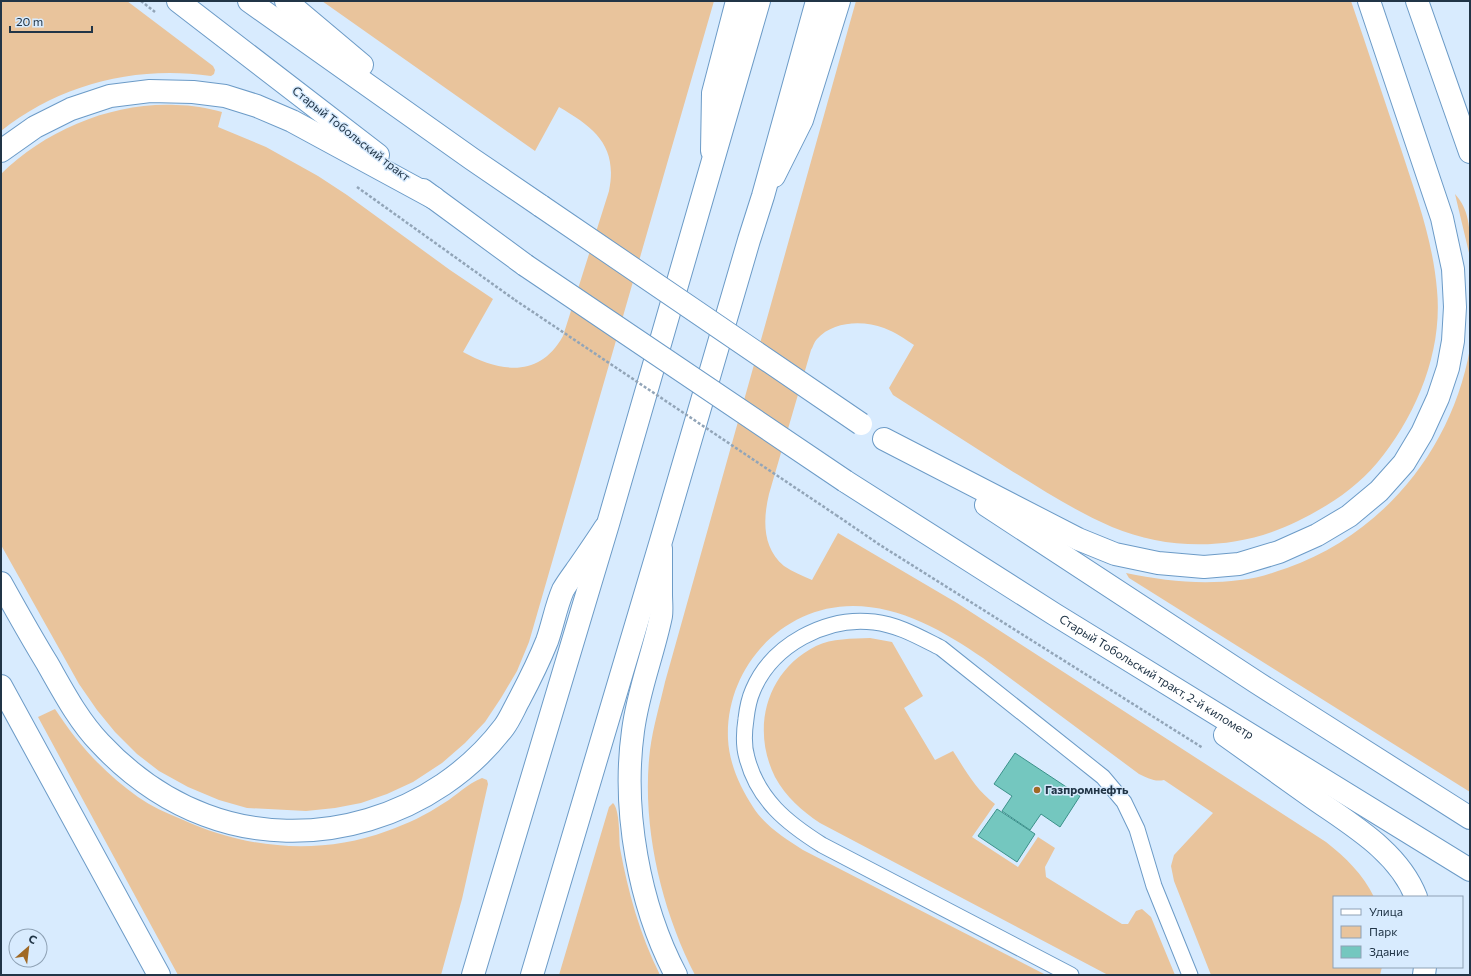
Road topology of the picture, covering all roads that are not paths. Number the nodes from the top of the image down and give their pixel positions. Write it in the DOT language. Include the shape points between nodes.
graph roads {
  1 [pos="178,1"];
  2 [pos="249,1"];
  3 [pos="286,1"];
  4 [pos="737,1"];
  5 [pos="759,1"];
  6 [pos="817,1"];
  7 [pos="839,1"];
  8 [pos="1369,1"];
  9 [pos="1417,1"];
  10 [pos="1,151"];
  11 [pos="1470,152"];
  12 [pos="472,159"];
  13 [pos="712,160"];
  14 [pos="763,196"];
  15 [pos="434,198"];
  16 [pos="525,265"];
  17 [pos="884,439"];
  18 [pos="608,524"];
  19 [pos="661,541"];
  20 [pos="1,583"];
  21 [pos="1054,614"];
  22 [pos="1,686"];
  23 [pos="1470,818"];
  24 [pos="1470,870"];
  25 [pos="1416,896"];
  26 [pos="159,975"];
  27 [pos="473,975"];
  28 [pos="532,975"];
  29 [pos="676,975"];
  30 [pos="1072,975"];
  31 [pos="1190,975"];
  1 -- 15 [label="main road, Старый Тобольский тракт"];
  2 -- 12 [label="main road"];
  3 -- 12 [label="main road"];
  4 -- 13 [label="main road" via="713,93"];
  5 -- 13 [label="main road"];
  6 -- 14 [label="main road"];
  7 -- 14 [label="main road" via="802,120"];
  8 -- 17 [label="main road" via="1442,218 1453,269 1455,307 1448,368 1438,398 1422,433 1404,463 1379,491 1336,524 1279,552 1239,564 1204,567 1158,563 1115,554 1078,539"];
  9 -- 11 [label="main road"];
  10 -- 15 [label="main road" via="35,127 71,109 110,96 150,91 193,92 231,98 292,121"];
  12 -- 17 [label="main road, bridge"];
  13 -- 18 [label="main road"];
  14 -- 19 [label="main road"];
  15 -- 16 [label="main road, Старый Тобольский тракт"];
  16 -- 21 [label="main road, Старый Тобольский тракт, 2-й километр, bridge" via="845,481"];
  17 -- 23 [label="main road"];
  18 -- 20 [label="main road" via="564,589 547,641 528,683 505,725 483,751 454,778 421,798 388,813 355,824 328,829 269,830 237,825 204,815 170,798 134,775 100,743 71,706"];
  18 -- 27 [label="main road"];
  19 -- 28 [label="main road"];
  19 -- 29 [label="main road" via="661,614 640,690 633,730 630,811 643,887 656,928"];
  21 -- 24 [label="main road, Старый Тобольский тракт, 2-й километр"];
  21 -- 25 [label="main road" via="1374,842 1397,864"];
  22 -- 26 [label="main road"];
  30 -- 31 [label="lane" via="822,845 780,815 756,780 747,758 744,735 753,690 765,670 784,649 802,636 846,622 873,622 894,626 941,648 1097,772 1124,802 1137,828 1154,886"];
}
